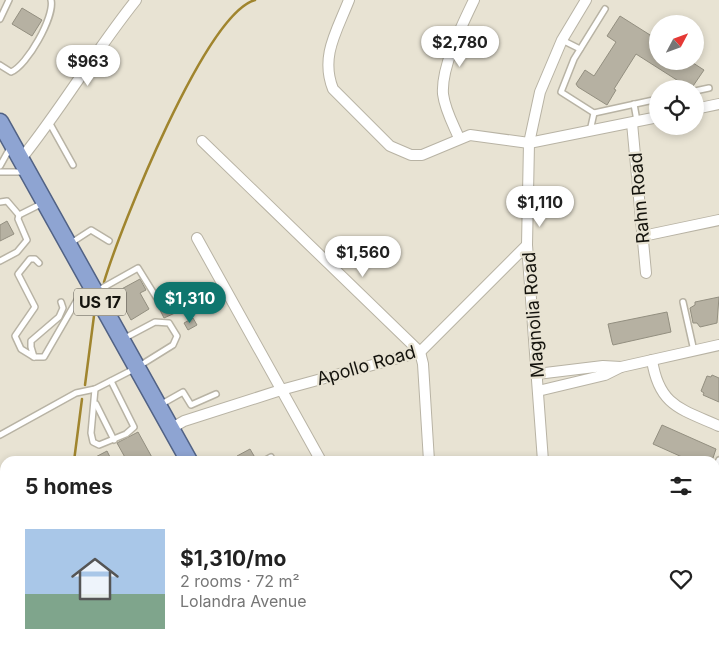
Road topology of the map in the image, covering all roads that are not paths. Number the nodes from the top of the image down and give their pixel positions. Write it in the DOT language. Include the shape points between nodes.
graph roads {
  1 [pos="9,0"];
  2 [pos="50,0"];
  3 [pos="136,0"];
  4 [pos="349,0"];
  5 [pos="474,0"];
  6 [pos="586,0"];
  7 [pos="605,9"];
  8 [pos="0,19"];
  9 [pos="562,40"];
  10 [pos="580,49"];
  11 [pos="0,65"];
  12 [pos="709,88"];
  13 [pos="704,89"];
  14 [pos="649,101"];
  15 [pos="634,104"];
  16 [pos="719,104"];
  17 [pos="704,107"];
  18 [pos="594,113"];
  19 [pos="649,119"];
  20 [pos="0,122"];
  21 [pos="49,122"];
  22 [pos="635,122"];
  23 [pos="590,131"];
  24 [pos="459,138"];
  25 [pos="202,141"];
  26 [pos="12,143"];
  27 [pos="529,143"];
  28 [pos="73,165"];
  29 [pos="0,166"];
  30 [pos="25,166"];
  31 [pos="0,172"];
  32 [pos="0,202"];
  33 [pos="45,202"];
  34 [pos="19,215"];
  35 [pos="719,220"];
  36 [pos="643,236"];
  37 [pos="197,238"];
  38 [pos="109,240"];
  39 [pos="68,245"];
  40 [pos="527,245"];
  41 [pos="0,261"];
  42 [pos="39,263"];
  43 [pos="646,272"];
  44 [pos="93,290"];
  45 [pos="61,302"];
  46 [pos="683,302"];
  47 [pos="161,305"];
  48 [pos="120,340"];
  49 [pos="719,345"];
  50 [pos="694,351"];
  51 [pos="420,352"];
  52 [pos="34,357"];
  53 [pos="652,360"];
  54 [pos="621,367"];
  55 [pos="136,368"];
  56 [pos="576,369"];
  57 [pos="537,374"];
  58 [pos="111,381"];
  59 [pos="578,381"];
  60 [pos="95,389"];
  61 [pos="281,390"];
  62 [pos="538,391"];
  63 [pos="216,394"];
  64 [pos="96,404"];
  65 [pos="158,406"];
  66 [pos="719,426"];
  67 [pos="170,428"];
  68 [pos="0,435"];
  69 [pos="114,440"];
  70 [pos="185,456"];
  71 [pos="318,456"];
  72 [pos="429,456"];
  73 [pos="543,456"];
  1 -- 8 [label="lane"];
  2 -- 11 [label="lane" via="50,16 27,58 11,72"];
  3 -- 21 [label="street" via="104,40"];
  4 -- 24 [label="street" via="327,58 333,89 390,146 401,152 422,154"];
  5 -- 24 [label="street" via="443,86 446,107"];
  6 -- 9 [label="street, Magnolia Road"];
  7 -- 10 [label="lane"];
  9 -- 10 [label="lane"];
  9 -- 27 [label="street, Magnolia Road" via="540,92"];
  10 -- 18 [label="lane" via="561,92"];
  12 -- 13 [label="lane"];
  14 -- 15 [label="lane"];
  15 -- 18 [label="lane"];
  15 -- 22 [label="lane"];
  16 -- 17 [label="street"];
  18 -- 23 [label="lane"];
  19 -- 22 [label="street"];
  20 -- 26 [label="highway, US 17"];
  21 -- 28 [label="lane"];
  21 -- 30 [label="street"];
  22 -- 23 [label="street"];
  22 -- 36 [label="street, Rahn Road"];
  23 -- 27 [label="street"];
  24 -- 27 [label="street" via="481,136"];
  25 -- 51 [label="street"];
  26 -- 29 [label="lane"];
  26 -- 30 [label="highway, US 17"];
  27 -- 40 [label="street, Magnolia Road"];
  30 -- 31 [label="lane"];
  30 -- 33 [label="highway, US 17"];
  32 -- 34 [label="lane" via="7,201"];
  33 -- 34 [label="lane"];
  33 -- 39 [label="highway, US 17"];
  34 -- 41 [label="lane" via="27,240 17,252"];
  35 -- 36 [label="street"];
  36 -- 43 [label="street, Rahn Road"];
  37 -- 61 [label="street"];
  38 -- 39 [label="lane" via="91,230"];
  39 -- 44 [label="highway, US 17"];
  40 -- 51 [label="street, Apollo Road"];
  40 -- 57 [label="street, Magnolia Road"];
  42 -- 52 [label="lane" via="35,259 30,260 18,274 35,307 15,336 21,349"];
  44 -- 47 [label="lane" via="138,268"];
  44 -- 48 [label="highway, US 17"];
  44 -- 52 [label="lane" via="77,300 44,356"];
  45 -- 52 [label="lane" via="63,308 59,317 31,341"];
  46 -- 50 [label="lane"];
  48 -- 55 [label="highway, US 17"];
  48 -- 55 [label="lane" via="158,322 169,323 177,336 173,345"];
  49 -- 50 [label="street"];
  50 -- 53 [label="street"];
  51 -- 61 [label="street, Apollo Road"];
  51 -- 72 [label="street" via="424,364"];
  53 -- 54 [label="street"];
  53 -- 66 [label="street" via="655,379 663,394 682,410"];
  54 -- 56 [label="street"];
  54 -- 59 [label="street" via="605,375"];
  55 -- 58 [label="lane"];
  55 -- 65 [label="highway, US 17"];
  56 -- 57 [label="street"];
  56 -- 59 [label="street"];
  57 -- 62 [label="street, Magnolia Road"];
  58 -- 60 [label="lane"];
  58 -- 69 [label="lane" via="134,427"];
  59 -- 62 [label="street"];
  60 -- 64 [label="lane"];
  60 -- 68 [label="lane" via="76,393"];
  61 -- 67 [label="street, Apollo Road"];
  61 -- 71 [label="street"];
  62 -- 73 [label="street, Magnolia Road"];
  63 -- 65 [label="lane" via="191,405 184,392"];
  64 -- 69 [label="lane"];
  64 -- 69 [label="lane" via="92,439 99,445"];
  65 -- 67 [label="highway, US 17"];
  67 -- 70 [label="highway, US 17"];
}
